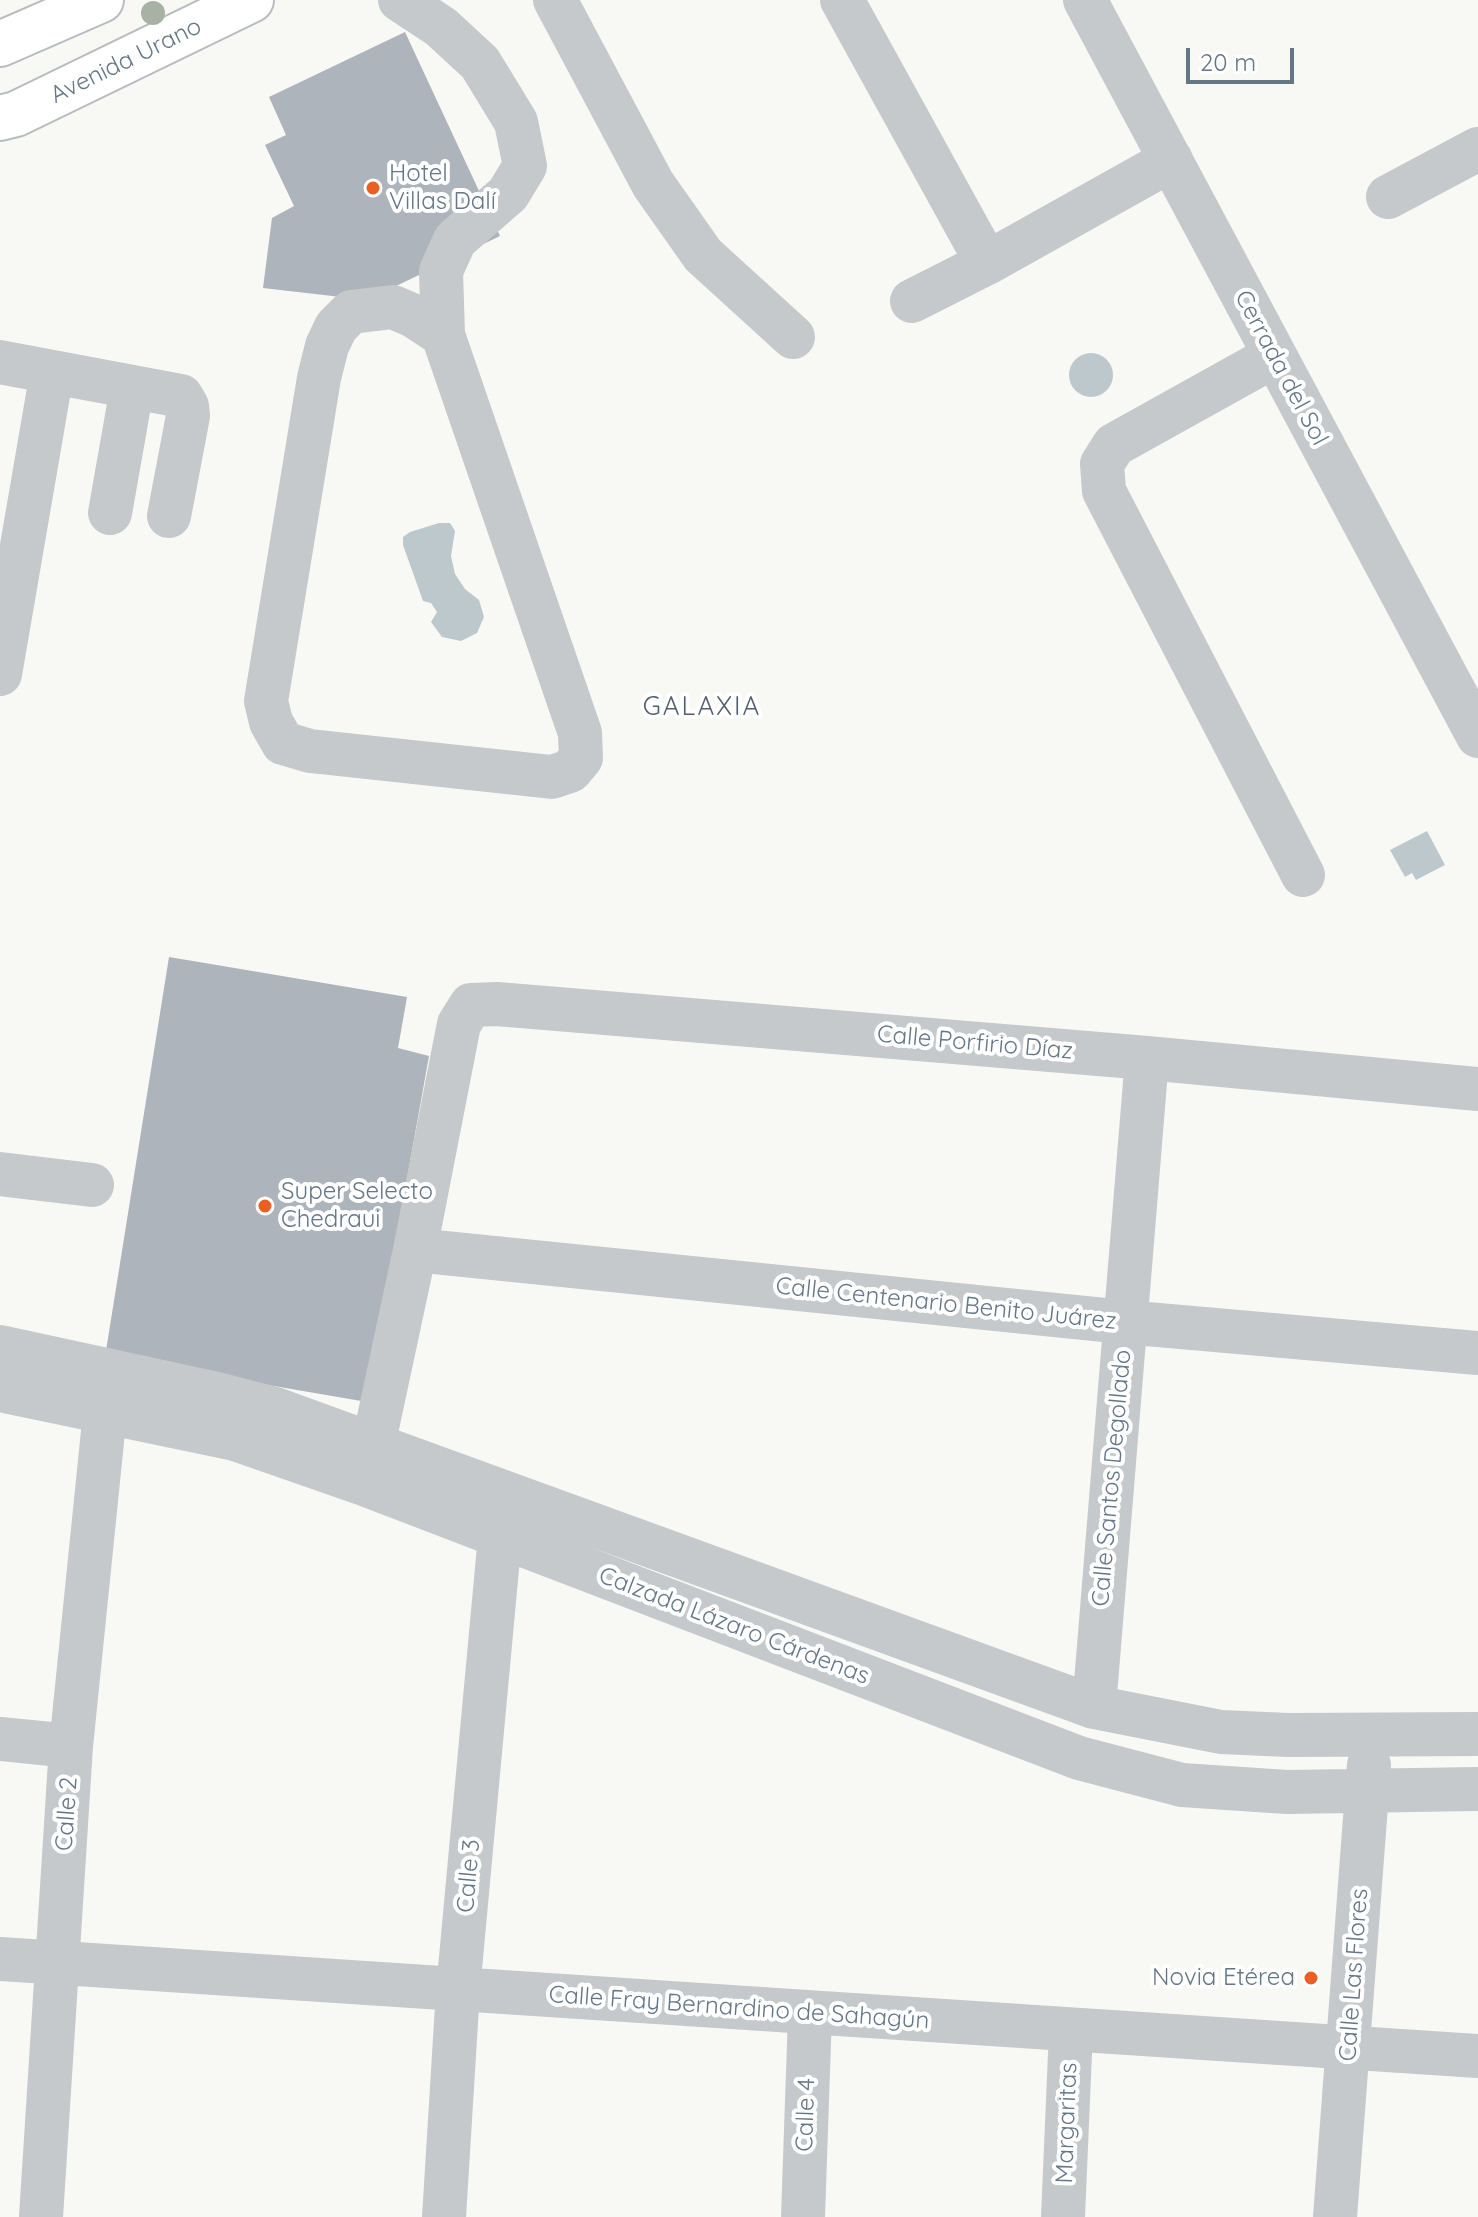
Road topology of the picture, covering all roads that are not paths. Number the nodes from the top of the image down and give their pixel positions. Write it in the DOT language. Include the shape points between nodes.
graph roads {
  1 [pos="101,0"];
  2 [pos="251,0"];
  3 [pos="400,0"];
  4 [pos="555,0"];
  5 [pos="842,0"];
  6 [pos="1085,0"];
  7 [pos="0,44"];
  8 [pos="0,118"];
  9 [pos="1478,149"];
  10 [pos="1171,160"];
  11 [pos="1388,197"];
  12 [pos="987,263"];
  13 [pos="912,301"];
  14 [pos="443,335"];
  15 [pos="793,337"];
  16 [pos="1274,356"];
  17 [pos="0,362"];
  18 [pos="52,372"];
  19 [pos="132,388"];
  20 [pos="110,513"];
  21 [pos="169,516"];
  22 [pos="0,674"];
  23 [pos="1478,736"];
  24 [pos="1303,875"];
  25 [pos="1147,1058"];
  26 [pos="1478,1089"];
  27 [pos="0,1174"];
  28 [pos="92,1185"];
  29 [pos="415,1250"];
  30 [pos="1124,1322"];
  31 [pos="0,1347"];
  32 [pos="1478,1353"];
  33 [pos="0,1390"];
  34 [pos="105,1412"];
  35 [pos="369,1465"];
  36 [pos="500,1536"];
  37 [pos="1094,1707"];
  38 [pos="1370,1734"];
  39 [pos="1478,1734"];
  40 [pos="0,1739"];
  41 [pos="71,1746"];
  42 [pos="1478,1789"];
  43 [pos="1369,1792"];
  44 [pos="0,1959"];
  45 [pos="58,1964"];
  46 [pos="458,1990"];
  47 [pos="810,2014"];
  48 [pos="1071,2030"];
  49 [pos="1349,2048"];
  50 [pos="1478,2056"];
  51 [pos="41,2217"];
  52 [pos="444,2217"];
  53 [pos="803,2217"];
  54 [pos="1063,2217"];
  55 [pos="1335,2217"];
  1 -- 7 [label="main road"];
  2 -- 8 [label="main road, Avenida Urano"];
  3 -- 14 [label="street" via="441,27 480,63 516,122 525,166 508,194 455,240 441,271"];
  4 -- 15 [label="street" via="653,184 703,255"];
  5 -- 12 [label="street"];
  6 -- 10 [label="street, Cerrada del Sol"];
  9 -- 11 [label="street"];
  10 -- 12 [label="street"];
  10 -- 16 [label="street, Cerrada del Sol"];
  12 -- 13 [label="street"];
  14 -- 14 [label="street" via="393,307 351,312 327,346 266,701 271,722 283,743 310,751 552,777 570,771 581,758 580,733"];
  16 -- 23 [label="street, Cerrada del Sol"];
  16 -- 24 [label="street" via="1114,445 1102,464 1104,491"];
  17 -- 18 [label="street"];
  18 -- 19 [label="street"];
  18 -- 22 [label="street"];
  19 -- 20 [label="street"];
  19 -- 21 [label="street" via="181,396 187,406"];
  25 -- 26 [label="street, Calle Porfirio Díaz"];
  25 -- 29 [label="street, Calle Porfirio Díaz" via="471,1005 459,1024"];
  25 -- 30 [label="street, Calle Santos Degollado"];
  27 -- 28 [label="street"];
  29 -- 30 [label="street, Calle Centenario Benito Juárez"];
  29 -- 35 [label="street"];
  30 -- 32 [label="street, Calle Centenario Benito Juárez"];
  30 -- 37 [label="street, Calle Santos Degollado"];
  31 -- 35 [label="street, Calzada Lázaro Cárdenas" via="260,1405"];
  33 -- 34 [label="street, Calzada Lázaro Cárdenas"];
  34 -- 35 [label="street, Calzada Lázaro Cárdenas"];
  34 -- 41 [label="street, Calle 2"];
  35 -- 36 [label="street, Calzada Lázaro Cárdenas"];
  35 -- 37 [label="street, Calzada Lázaro Cárdenas"];
  36 -- 43 [label="street, Calzada Lázaro Cárdenas" via="1079,1758 1182,1785"];
  36 -- 46 [label="street, Calle 3"];
  37 -- 38 [label="street, Calzada Lázaro Cárdenas" via="1221,1732"];
  38 -- 39 [label="street, Calzada Lázaro Cárdenas"];
  38 -- 43 [label="street, Calle Las Flores"];
  40 -- 41 [label="street"];
  41 -- 45 [label="street, Calle 2"];
  42 -- 43 [label="street, Calzada Lázaro Cárdenas"];
  43 -- 49 [label="street, Calle Las Flores"];
  44 -- 45 [label="street, Calle Fray Bernardino de Sahagún"];
  45 -- 46 [label="street, Calle Fray Bernardino de Sahagún"];
  45 -- 51 [label="street, Calle 2"];
  46 -- 47 [label="street, Calle Fray Bernardino de Sahagún"];
  46 -- 52 [label="street, Calle 3"];
  47 -- 48 [label="street, Calle Fray Bernardino de Sahagún"];
  47 -- 53 [label="street, Calle 4"];
  48 -- 49 [label="street, Calle Fray Bernardino de Sahagún"];
  48 -- 54 [label="street, Margaritas"];
  49 -- 50 [label="street, Calle Fray Bernardino de Sahagún"];
  49 -- 55 [label="street, Calle Las Flores"];
}
